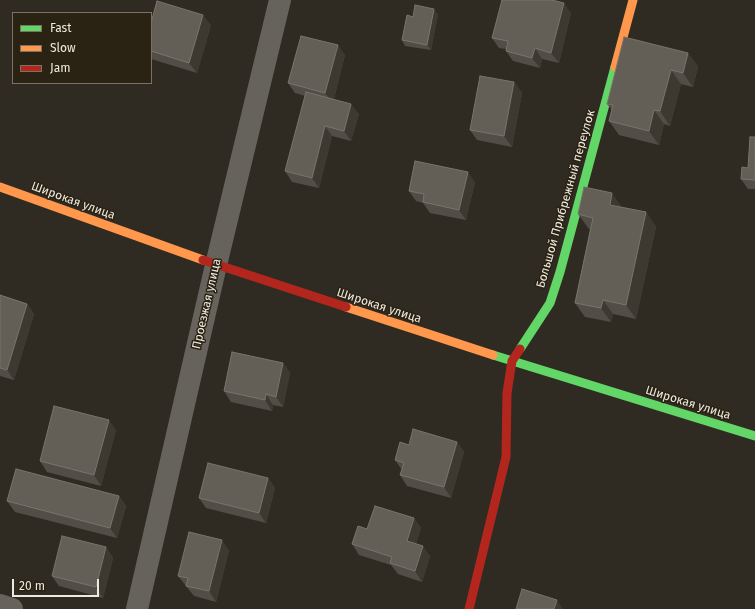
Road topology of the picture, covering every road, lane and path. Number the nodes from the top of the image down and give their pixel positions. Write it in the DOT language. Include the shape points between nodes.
graph roads {
  1 [pos="280,0"];
  2 [pos="633,0"];
  3 [pos="0,187"];
  4 [pos="216,265"];
  5 [pos="512,361"];
  6 [pos="755,436"];
  7 [pos="0,605"];
  8 [pos="12,609"];
  9 [pos="137,609"];
  10 [pos="469,609"];
  1 -- 4 [label="street, Проезжая улица"];
  2 -- 5 [label="street, Большой Прибрежный переулок" via="550,303"];
  3 -- 4 [label="street, Широкая улица"];
  4 -- 5 [label="street, Широкая улица"];
  4 -- 9 [label="street, Проезжая улица"];
  5 -- 6 [label="street, Широкая улица"];
  5 -- 10 [label="street, Большой Прибрежный переулок" via="507,393 506,457"];
  7 -- 8 [label="street"];
}
